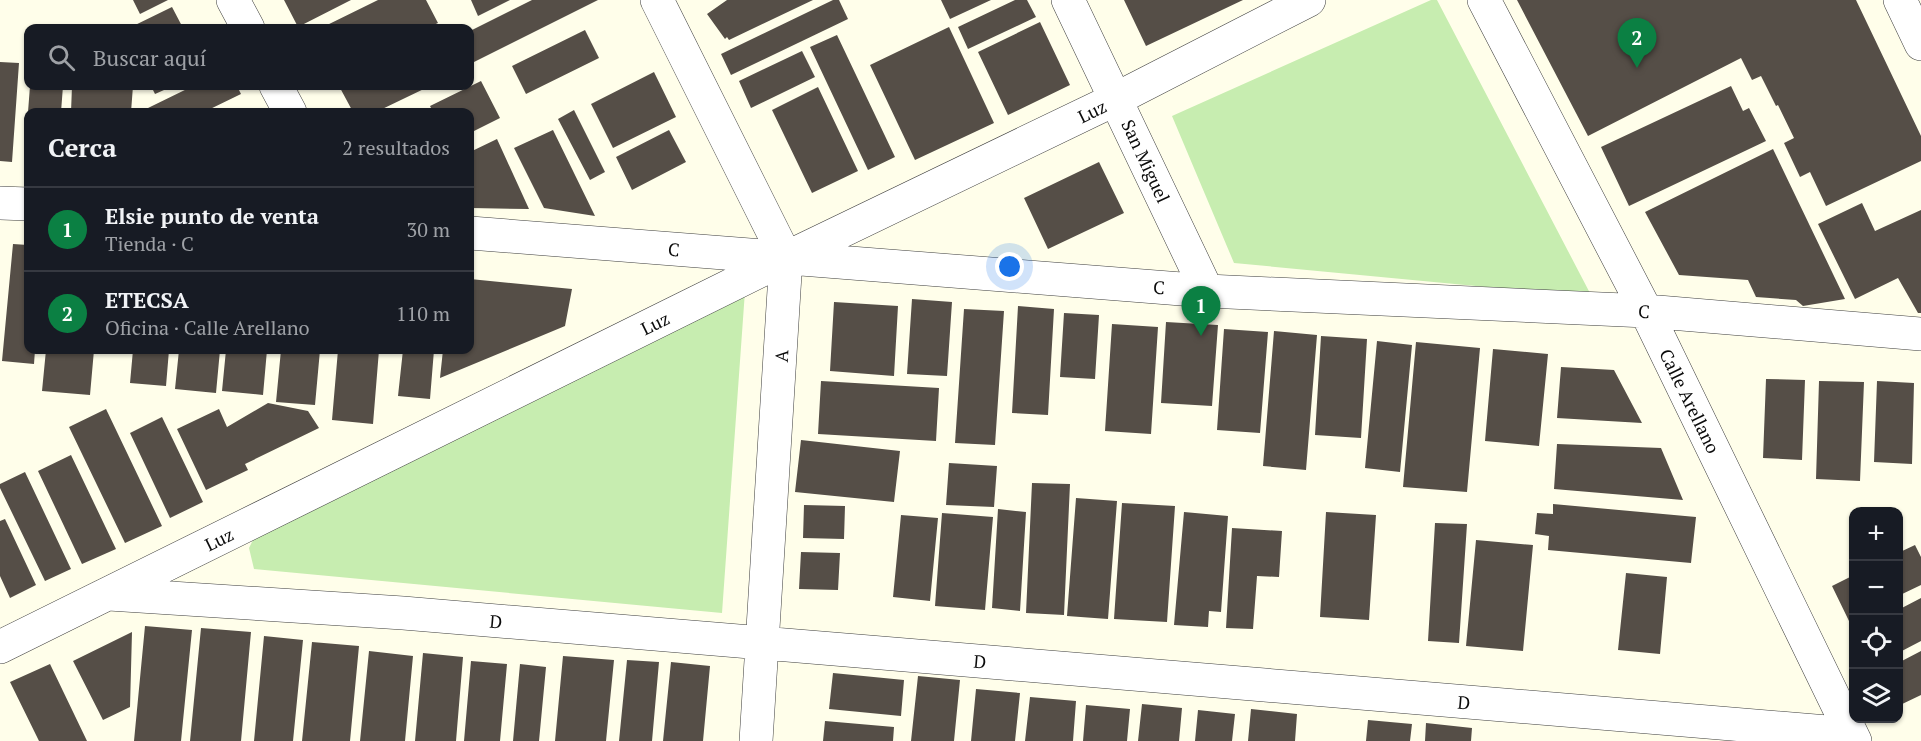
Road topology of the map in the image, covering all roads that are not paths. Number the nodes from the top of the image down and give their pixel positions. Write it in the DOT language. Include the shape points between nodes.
graph roads {
  1 [pos="233,0"];
  2 [pos="657,0"];
  3 [pos="1068,0"];
  4 [pos="1309,0"];
  5 [pos="1484,0"];
  6 [pos="1900,0"];
  7 [pos="246,24"];
  8 [pos="1921,44"];
  9 [pos="278,90"];
  10 [pos="1116,99"];
  11 [pos="288,108"];
  12 [pos="0,202"];
  13 [pos="24,204"];
  14 [pos="474,233"];
  15 [pos="786,258"];
  16 [pos="1207,291"];
  17 [pos="1646,311"];
  18 [pos="1921,334"];
  19 [pos="109,594"];
  20 [pos="763,643"];
  21 [pos="0,647"];
  22 [pos="1853,737"];
  23 [pos="756,741"];
  1 -- 7 [label="street"];
  2 -- 15 [label="street, A"];
  3 -- 10 [label="street, San Miguel"];
  4 -- 10 [label="street, Luz"];
  5 -- 17 [label="street, Calle Arellano"];
  6 -- 8 [label="street"];
  9 -- 11 [label="street"];
  10 -- 15 [label="street, Luz"];
  10 -- 16 [label="street, San Miguel"];
  12 -- 13 [label="street"];
  14 -- 15 [label="street, C"];
  15 -- 16 [label="street, C"];
  15 -- 19 [label="street, Luz"];
  15 -- 20 [label="street, A"];
  16 -- 17 [label="street, C"];
  17 -- 18 [label="street, C"];
  17 -- 22 [label="street, Calle Arellano"];
  19 -- 20 [label="street, D" via="403,613"];
  19 -- 21 [label="street, Luz"];
  20 -- 22 [label="street, D"];
  20 -- 23 [label="street, A"];
}
